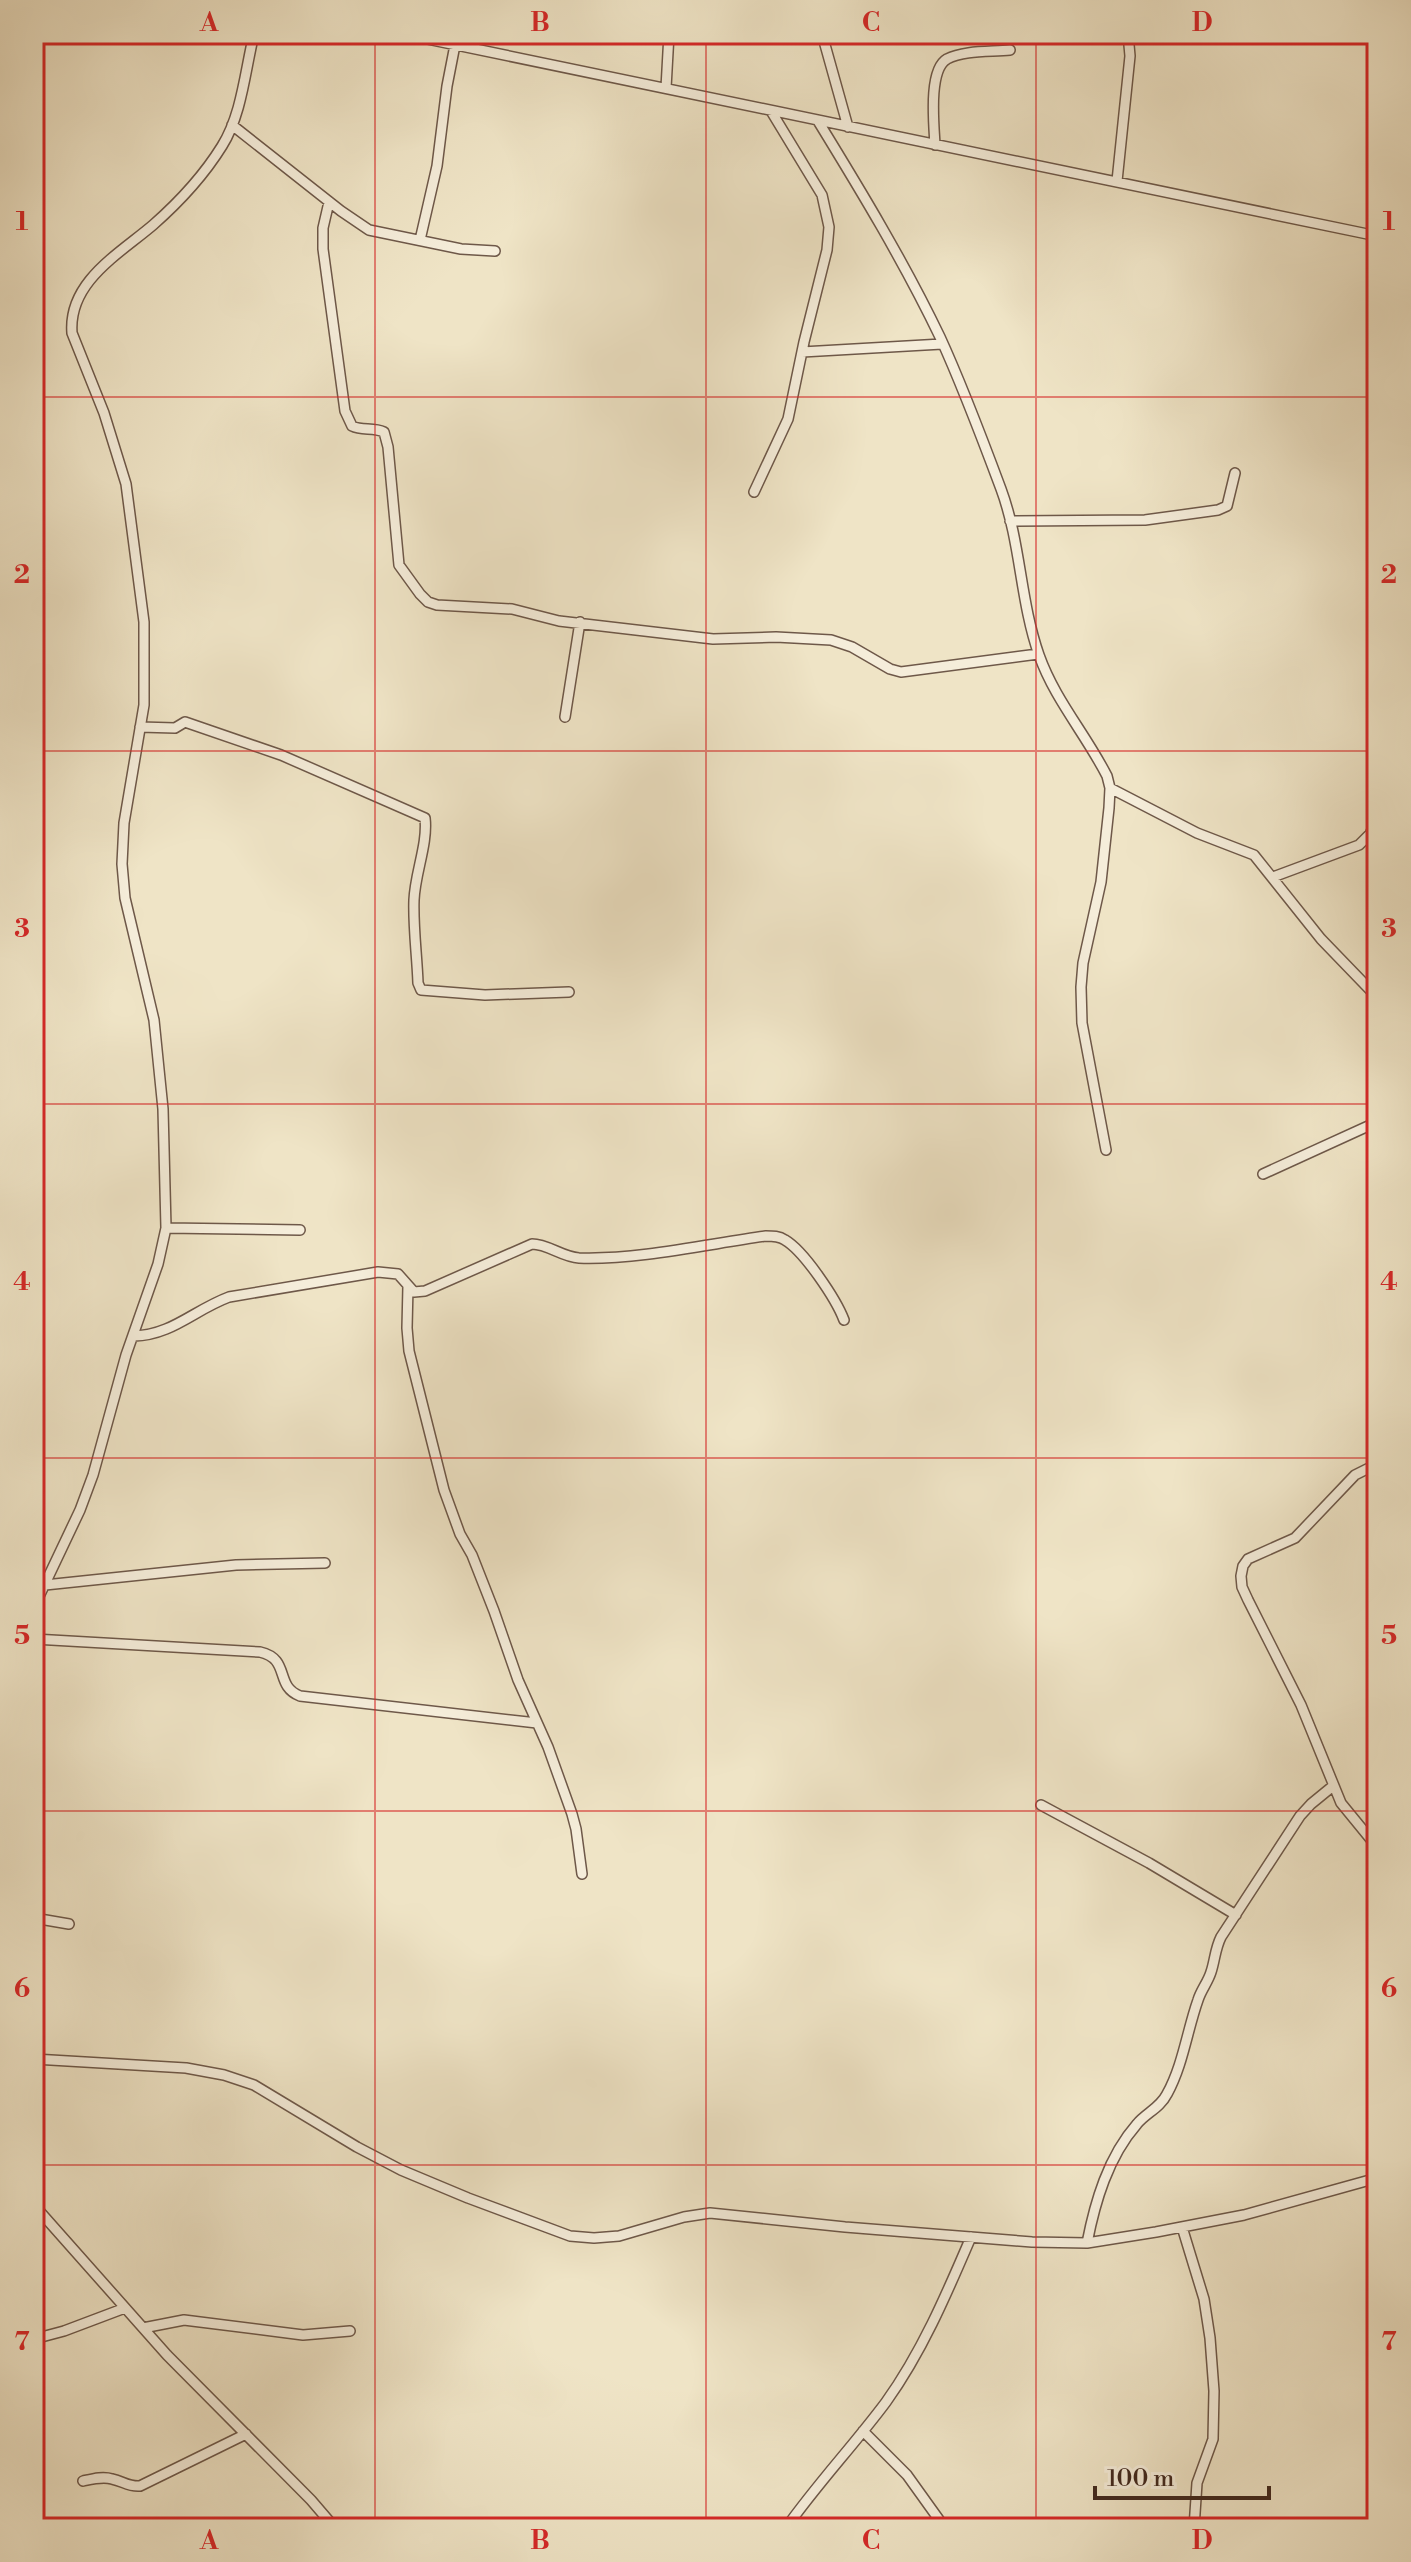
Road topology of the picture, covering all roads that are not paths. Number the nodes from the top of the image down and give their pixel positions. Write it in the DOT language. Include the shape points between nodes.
graph roads {
  1 [pos="254,34"];
  2 [pos="403,34"];
  3 [pos="669,34"];
  4 [pos="822,34"];
  5 [pos="1128,34"];
  6 [pos="414,35"];
  7 [pos="455,45"];
  8 [pos="1010,50"];
  9 [pos="666,88"];
  10 [pos="771,111"];
  11 [pos="818,121"];
  12 [pos="232,125"];
  13 [pos="848,127"];
  14 [pos="935,145"];
  15 [pos="1117,181"];
  16 [pos="329,202"];
  17 [pos="1377,236"];
  18 [pos="420,240"];
  19 [pos="495,251"];
  20 [pos="942,344"];
  21 [pos="802,352"];
  22 [pos="1235,473"];
  23 [pos="754,492"];
  24 [pos="1010,521"];
  25 [pos="580,622"];
  26 [pos="1038,654"];
  27 [pos="565,717"];
  28 [pos="140,727"];
  29 [pos="1110,788"];
  30 [pos="1377,819"];
  31 [pos="1273,877"];
  32 [pos="569,992"];
  33 [pos="1377,997"];
  34 [pos="1377,1122"];
  35 [pos="1106,1150"];
  36 [pos="1263,1174"];
  37 [pos="166,1228"];
  38 [pos="300,1230"];
  39 [pos="408,1286"];
  40 [pos="844,1320"];
  41 [pos="134,1336"];
  42 [pos="1377,1464"];
  43 [pos="325,1563"];
  44 [pos="45,1585"];
  45 [pos="34,1607"];
  46 [pos="34,1639"];
  47 [pos="537,1723"];
  48 [pos="1333,1786"];
  49 [pos="1041,1805"];
  50 [pos="1377,1847"];
  51 [pos="582,1874"];
  52 [pos="1236,1915"];
  53 [pos="34,1918"];
  54 [pos="69,1924"];
  55 [pos="34,2059"];
  56 [pos="1377,2178"];
  57 [pos="34,2205"];
  58 [pos="1182,2227"];
  59 [pos="971,2237"];
  60 [pos="1087,2243"];
  61 [pos="125,2308"];
  62 [pos="143,2328"];
  63 [pos="350,2331"];
  64 [pos="34,2339"];
  65 [pos="863,2431"];
  66 [pos="246,2434"];
  67 [pos="83,2481"];
  68 [pos="335,2528"];
  69 [pos="786,2528"];
  70 [pos="945,2528"];
  71 [pos="1194,2528"];
  1 -- 12 [label="street"];
  2 -- 6 [label="street"];
  3 -- 9 [label="street"];
  4 -- 13 [label="street"];
  5 -- 15 [label="street"];
  6 -- 7 [label="street"];
  7 -- 9 [label="street"];
  7 -- 18 [label="street"];
  8 -- 14 [label="street" via="961,55 940,64 934,87"];
  9 -- 10 [label="street"];
  10 -- 11 [label="street"];
  10 -- 21 [label="street" via="822,195 829,227"];
  11 -- 13 [label="street"];
  11 -- 20 [label="street" via="879,219"];
  12 -- 16 [label="street"];
  12 -- 28 [label="street" via="195,182 87,283 71,319 126,484 144,622"];
  13 -- 14 [label="street"];
  14 -- 15 [label="street"];
  15 -- 17 [label="street"];
  16 -- 18 [label="street" via="369,230"];
  16 -- 25 [label="street" via="323,249 345,411 352,426 384,432 399,565 420,594 437,605 512,609"];
  18 -- 19 [label="street"];
  20 -- 21 [label="street"];
  20 -- 24 [label="street"];
  21 -- 23 [label="street" via="788,419"];
  22 -- 24 [label="street" via="1227,506 1218,510 1145,520"];
  24 -- 26 [label="street"];
  25 -- 26 [label="street" via="713,639 831,640 901,672"];
  25 -- 27 [label="street"];
  26 -- 29 [label="street" via="1054,693 1100,762"];
  28 -- 32 [label="street" via="175,728 185,722 281,755 425,818 414,901 421,990 485,995"];
  28 -- 37 [label="street" via="122,864 154,1020"];
  29 -- 31 [label="street" via="1197,833 1254,855"];
  29 -- 35 [label="street" via="1101,882 1081,987 1082,1023"];
  30 -- 31 [label="street" via="1359,845"];
  31 -- 33 [label="street" via="1321,939"];
  34 -- 36 [label="street"];
  37 -- 38 [label="street"];
  37 -- 41 [label="street"];
  39 -- 40 [label="street" via="414,1292 425,1291 532,1244 584,1258 777,1236 794,1247"];
  39 -- 41 [label="street" via="398,1274 378,1272 229,1297 161,1333"];
  39 -- 47 [label="street" via="409,1351 444,1490"];
  41 -- 44 [label="street" via="93,1475"];
  42 -- 48 [label="street" via="1355,1475 1295,1538 1248,1559 1241,1576"];
  43 -- 44 [label="street" via="236,1565"];
  44 -- 45 [label="street"];
  46 -- 47 [label="street" via="260,1652 274,1657 285,1686 300,1696"];
  47 -- 51 [label="street" via="572,1814"];
  48 -- 50 [label="street"];
  48 -- 52 [label="street" via="1300,1816"];
  49 -- 52 [label="street"];
  52 -- 60 [label="street" via="1216,1946 1167,2094 1137,2123 1106,2174"];
  53 -- 54 [label="street"];
  55 -- 59 [label="street" via="224,2075 254,2085 401,2170 570,2236 619,2236 710,2213"];
  56 -- 58 [label="street"];
  57 -- 61 [label="street"];
  58 -- 60 [label="street"];
  58 -- 71 [label="street" via="1204,2299 1214,2391 1213,2439 1197,2483"];
  59 -- 60 [label="street"];
  59 -- 65 [label="street" via="924,2338"];
  61 -- 62 [label="street"];
  61 -- 64 [label="street"];
  62 -- 63 [label="street" via="184,2320 303,2335"];
  62 -- 66 [label="street"];
  65 -- 69 [label="street"];
  65 -- 70 [label="street" via="907,2475"];
  66 -- 67 [label="street" via="140,2486 106,2478"];
  66 -- 68 [label="street"];
}
